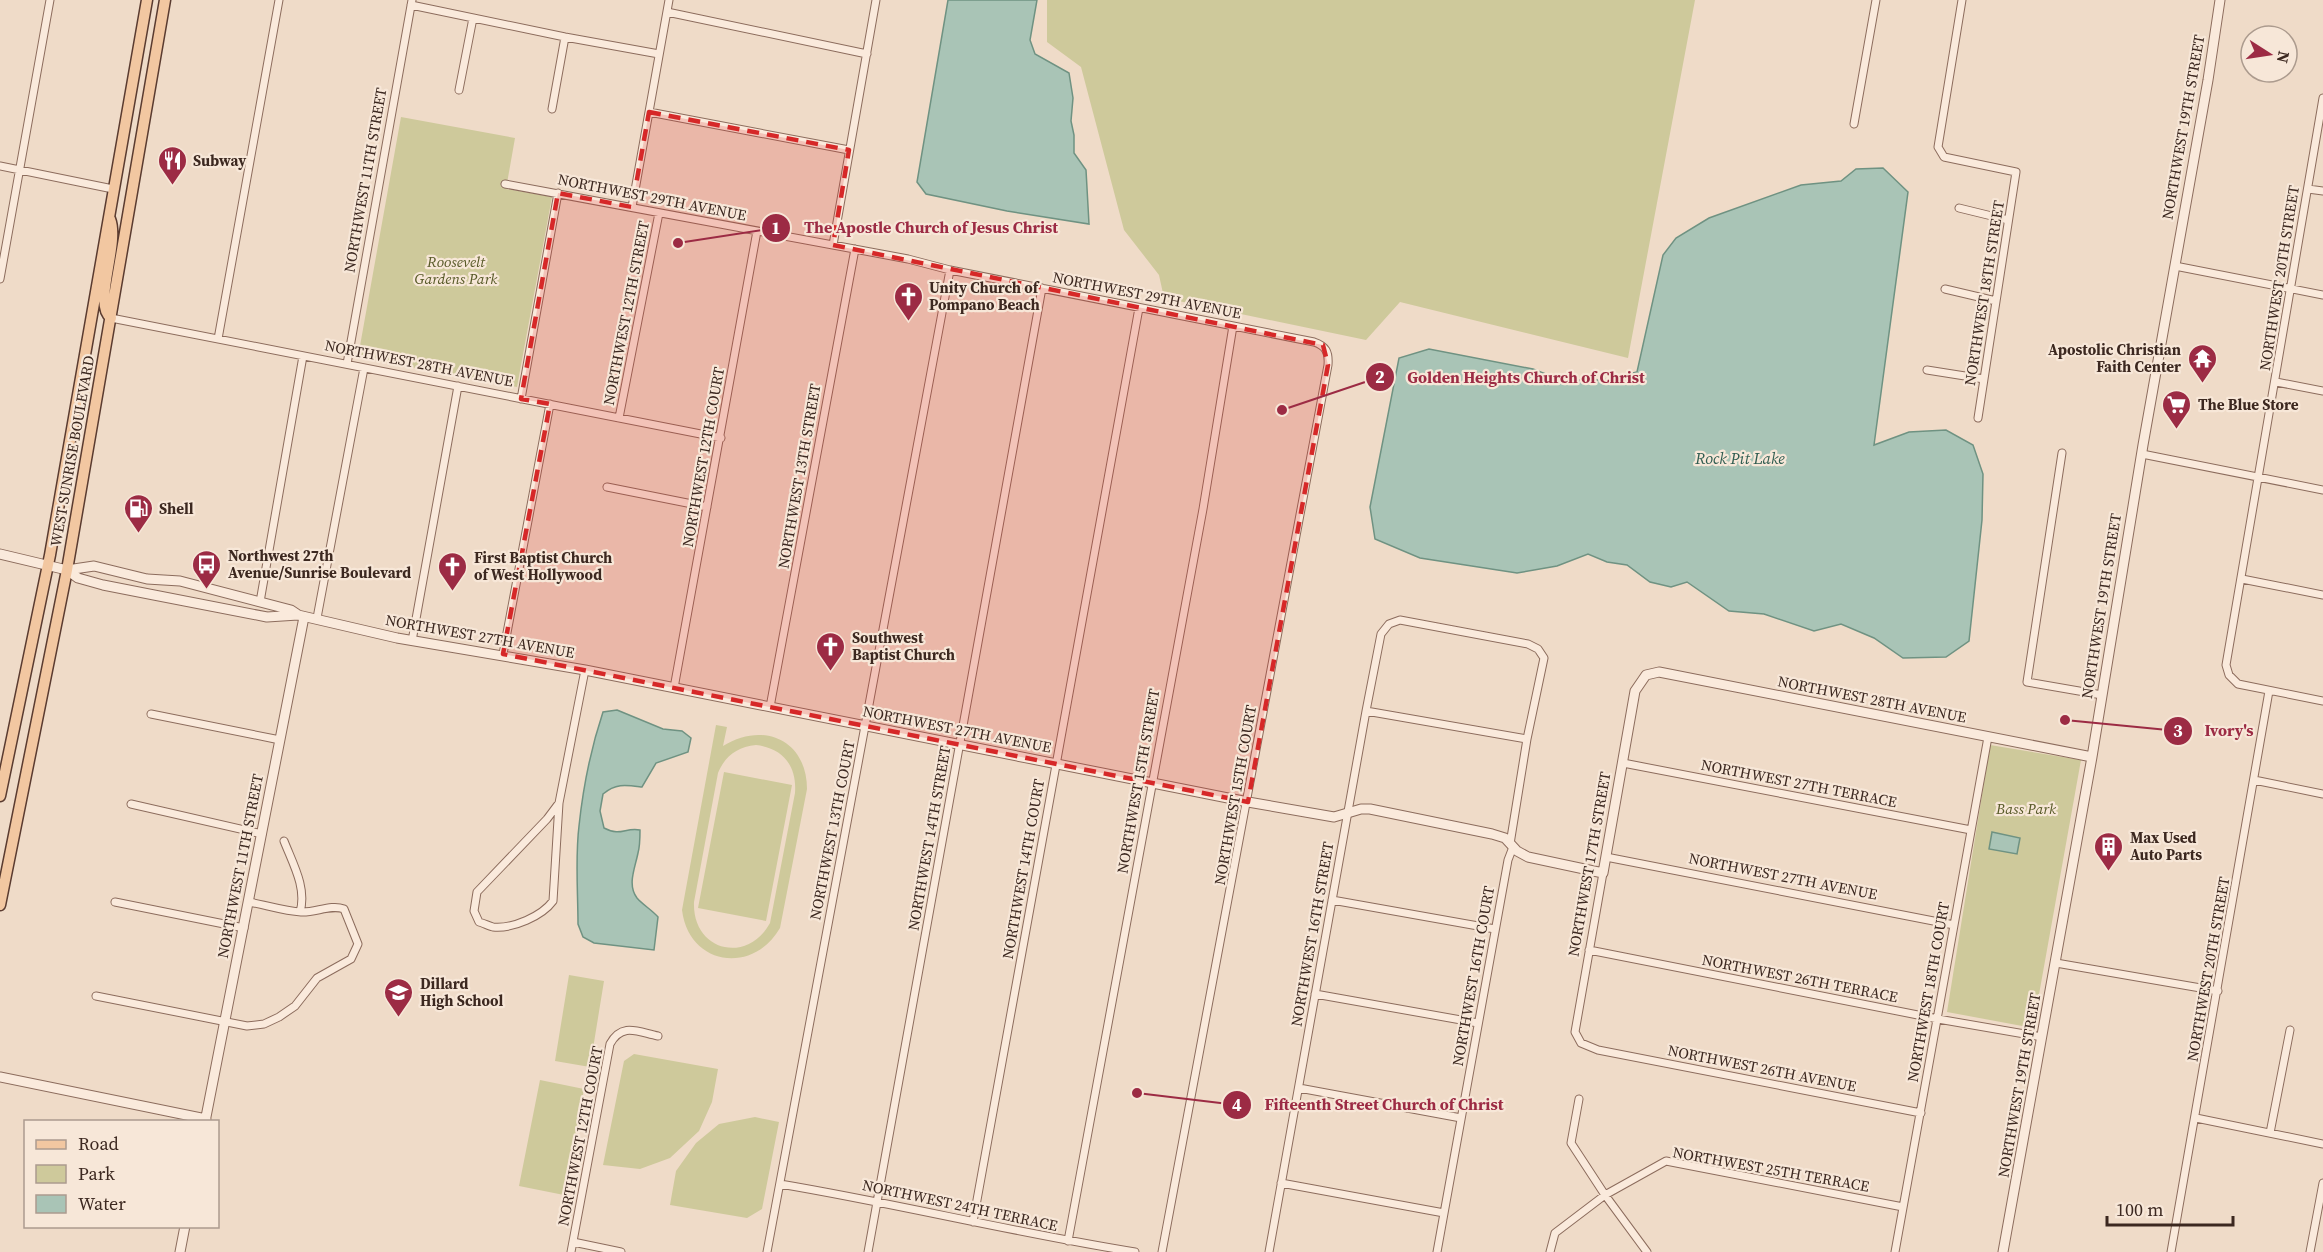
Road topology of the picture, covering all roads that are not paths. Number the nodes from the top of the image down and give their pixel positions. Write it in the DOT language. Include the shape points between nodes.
graph roads {
  1 [pos="50,0"];
  2 [pos="147,0"];
  3 [pos="165,0"];
  4 [pos="279,0"];
  5 [pos="669,0"];
  6 [pos="876,0"];
  7 [pos="1876,0"];
  8 [pos="1962,0"];
  9 [pos="2220,0"];
  10 [pos="411,2"];
  11 [pos="667,12"];
  12 [pos="473,18"];
  13 [pos="565,37"];
  14 [pos="659,54"];
  15 [pos="867,54"];
  16 [pos="459,90"];
  17 [pos="2323,98"];
  18 [pos="552,109"];
  19 [pos="649,112"];
  20 [pos="1854,124"];
  21 [pos="849,150"];
  22 [pos="0,166"];
  23 [pos="21,170"];
  24 [pos="506,184"];
  25 [pos="113,189"];
  26 [pos="2308,189"];
  27 [pos="2323,192"];
  28 [pos="558,193"];
  29 [pos="632,207"];
  30 [pos="1959,208"];
  31 [pos="659,213"];
  32 [pos="108,216"];
  33 [pos="2008,220"];
  34 [pos="757,231"];
  35 [pos="833,245"];
  36 [pos="855,249"];
  37 [pos="2175,266"];
  38 [pos="950,270"];
  39 [pos="0,279"];
  40 [pos="1042,288"];
  41 [pos="1945,289"];
  42 [pos="2291,289"];
  43 [pos="2323,295"];
  44 [pos="1996,300"];
  45 [pos="1139,308"];
  46 [pos="111,318"];
  47 [pos="1233,326"];
  48 [pos="218,339"];
  49 [pos="1323,345"];
  50 [pos="303,356"];
  51 [pos="347,364"];
  52 [pos="364,368"];
  53 [pos="1927,370"];
  54 [pos="1984,380"];
  55 [pos="2276,382"];
  56 [pos="458,386"];
  57 [pos="2323,392"];
  58 [pos="521,399"];
  59 [pos="550,404"];
  60 [pos="619,418"];
  61 [pos="1978,418"];
  62 [pos="721,438"];
  63 [pos="2062,453"];
  64 [pos="2142,454"];
  65 [pos="2259,477"];
  66 [pos="607,487"];
  67 [pos="2323,490"];
  68 [pos="707,507"];
  69 [pos="0,555"];
  70 [pos="48,565"];
  71 [pos="67,570"];
  72 [pos="2242,579"];
  73 [pos="2323,595"];
  74 [pos="260,602"];
  75 [pos="301,616"];
  76 [pos="317,618"];
  77 [pos="412,641"];
  78 [pos="1538,649"];
  79 [pos="503,654"];
  80 [pos="585,670"];
  81 [pos="1646,675"];
  82 [pos="674,688"];
  83 [pos="2270,691"];
  84 [pos="2102,695"];
  85 [pos="2323,701"];
  86 [pos="770,707"];
  87 [pos="1366,711"];
  88 [pos="151,714"];
  89 [pos="865,727"];
  90 [pos="1988,737"];
  91 [pos="1527,739"];
  92 [pos="280,740"];
  93 [pos="960,743"];
  94 [pos="2092,757"];
  95 [pos="1623,763"];
  96 [pos="1056,764"];
  97 [pos="2254,780"];
  98 [pos="1152,782"];
  99 [pos="2323,794"];
  100 [pos="0,796"];
  101 [pos="1248,802"];
  102 [pos="559,803"];
  103 [pos="131,804"];
  104 [pos="1347,814"];
  105 [pos="1971,830"];
  106 [pos="262,834"];
  107 [pos="284,841"];
  108 [pos="1512,845"];
  109 [pos="1606,857"];
  110 [pos="1603,873"];
  111 [pos="1332,900"];
  112 [pos="115,902"];
  113 [pos="249,902"];
  114 [pos="0,904"];
  115 [pos="300,912"];
  116 [pos="1954,925"];
  117 [pos="244,928"];
  118 [pos="1495,929"];
  119 [pos="1589,950"];
  120 [pos="2056,963"];
  121 [pos="2218,991"];
  122 [pos="1315,994"];
  123 [pos="96,996"];
  124 [pos="1938,1018"];
  125 [pos="225,1022"];
  126 [pos="1478,1023"];
  127 [pos="2290,1030"];
  128 [pos="658,1036"];
  129 [pos="2042,1037"];
  130 [pos="1598,1050"];
  131 [pos="0,1077"];
  132 [pos="1299,1088"];
  133 [pos="1579,1099"];
  134 [pos="1921,1113"];
  135 [pos="1461,1118"];
  136 [pos="2196,1118"];
  137 [pos="206,1120"];
  138 [pos="2270,1133"];
  139 [pos="2323,1144"];
  140 [pos="1281,1183"];
  141 [pos="2323,1183"];
  142 [pos="780,1184"];
  143 [pos="1605,1195"];
  144 [pos="877,1201"];
  145 [pos="1903,1207"];
  146 [pos="1444,1213"];
  147 [pos="973,1222"];
  148 [pos="184,1228"];
  149 [pos="1068,1241"];
  150 [pos="573,1242"];
  151 [pos="180,1252"];
  152 [pos="572,1252"];
  153 [pos="621,1252"];
  154 [pos="767,1252"];
  155 [pos="868,1252"];
  156 [pos="1135,1252"];
  157 [pos="1162,1252"];
  158 [pos="1269,1252"];
  159 [pos="1437,1252"];
  160 [pos="1550,1252"];
  161 [pos="1647,1252"];
  162 [pos="1895,1252"];
  163 [pos="2004,1252"];
  164 [pos="2171,1252"];
  165 [pos="2310,1252"];
  1 -- 23 [label="street"];
  2 -- 25 [label="main road, WEST SUNRISE BOULEVARD"];
  3 -- 46 [label="main road, WEST SUNRISE BOULEVARD"];
  4 -- 48 [label="street"];
  5 -- 11 [label="street, NORTHWEST 12TH STREET"];
  6 -- 15 [label="street"];
  7 -- 20 [label="street"];
  8 -- 33 [label="street, NORTHWEST 18TH STREET" via="1938,147 1944,157 2016,172"];
  9 -- 37 [label="street, NORTHWEST 19TH STREET"];
  10 -- 12 [label="street"];
  10 -- 51 [label="street, NORTHWEST 11TH STREET"];
  11 -- 14 [label="street, NORTHWEST 12TH STREET"];
  11 -- 15 [label="street"];
  12 -- 13 [label="street"];
  12 -- 16 [label="street"];
  13 -- 14 [label="street"];
  13 -- 18 [label="street"];
  14 -- 19 [label="street, NORTHWEST 12TH STREET"];
  15 -- 21 [label="street"];
  17 -- 26 [label="street, NORTHWEST 20TH STREET"];
  19 -- 21 [label="street"];
  19 -- 29 [label="street, NORTHWEST 12TH STREET"];
  21 -- 35 [label="street"];
  22 -- 23 [label="street"];
  23 -- 25 [label="street"];
  23 -- 39 [label="street"];
  24 -- 28 [label="street, NORTHWEST 29TH AVENUE"];
  25 -- 32 [label="main road, WEST SUNRISE BOULEVARD"];
  26 -- 27 [label="street"];
  26 -- 42 [label="street, NORTHWEST 20TH STREET"];
  28 -- 29 [label="street, NORTHWEST 29TH AVENUE"];
  28 -- 58 [label="street"];
  29 -- 31 [label="street, NORTHWEST 29TH AVENUE"];
  30 -- 33 [label="street"];
  31 -- 34 [label="street, NORTHWEST 29TH AVENUE"];
  31 -- 60 [label="street, NORTHWEST 12TH STREET"];
  32 -- 46 [label="main road" via="114,235 103,297 106,314"];
  32 -- 70 [label="main road, WEST SUNRISE BOULEVARD"];
  33 -- 44 [label="street, NORTHWEST 18TH STREET"];
  34 -- 35 [label="street, NORTHWEST 29TH AVENUE"];
  34 -- 62 [label="street, NORTHWEST 12TH COURT"];
  35 -- 36 [label="street, NORTHWEST 29TH AVENUE"];
  36 -- 38 [label="street, NORTHWEST 29TH AVENUE"];
  36 -- 86 [label="street, NORTHWEST 13TH STREET"];
  37 -- 42 [label="street"];
  37 -- 64 [label="street, NORTHWEST 19TH STREET"];
  38 -- 40 [label="street, NORTHWEST 29TH AVENUE"];
  38 -- 89 [label="street, NORTHWEST 13TH COURT"];
  40 -- 45 [label="street, NORTHWEST 29TH AVENUE"];
  40 -- 93 [label="street, NORTHWEST 14TH STREET"];
  41 -- 44 [label="street"];
  42 -- 43 [label="street"];
  42 -- 55 [label="street, NORTHWEST 20TH STREET"];
  44 -- 54 [label="street, NORTHWEST 18TH STREET"];
  45 -- 47 [label="street, NORTHWEST 29TH AVENUE"];
  45 -- 96 [label="street, NORTHWEST 14TH COURT"];
  46 -- 48 [label="street, NORTHWEST 28TH AVENUE"];
  46 -- 71 [label="main road, WEST SUNRISE BOULEVARD"];
  47 -- 49 [label="street, NORTHWEST 29TH AVENUE"];
  47 -- 98 [label="street, NORTHWEST 15TH STREET"];
  48 -- 50 [label="street, NORTHWEST 28TH AVENUE"];
  49 -- 101 [label="street, NORTHWEST 15TH COURT" via="1329,353 1328,364"];
  50 -- 51 [label="street, NORTHWEST 28TH AVENUE"];
  50 -- 74 [label="street"];
  51 -- 52 [label="street, NORTHWEST 28TH AVENUE"];
  52 -- 56 [label="street, NORTHWEST 28TH AVENUE"];
  52 -- 76 [label="street"];
  53 -- 54 [label="street"];
  54 -- 61 [label="street, NORTHWEST 18TH STREET"];
  55 -- 57 [label="street"];
  55 -- 65 [label="street, NORTHWEST 20TH STREET"];
  56 -- 58 [label="street, NORTHWEST 28TH AVENUE"];
  56 -- 77 [label="street"];
  58 -- 59 [label="street, NORTHWEST 28TH AVENUE"];
  59 -- 60 [label="street, NORTHWEST 28TH AVENUE"];
  59 -- 79 [label="street"];
  60 -- 62 [label="street, NORTHWEST 28TH AVENUE"];
  62 -- 68 [label="street, NORTHWEST 12TH COURT"];
  63 -- 84 [label="street" via="2026,682"];
  64 -- 65 [label="street"];
  64 -- 84 [label="street, NORTHWEST 19TH STREET"];
  65 -- 67 [label="street"];
  65 -- 72 [label="street, NORTHWEST 20TH STREET"];
  66 -- 68 [label="street"];
  68 -- 82 [label="street, NORTHWEST 12TH COURT"];
  69 -- 70 [label="street, NORTHWEST 27TH AVENUE"];
  70 -- 71 [label="street, NORTHWEST 27TH AVENUE"];
  70 -- 100 [label="main road, WEST SUNRISE BOULEVARD"];
  71 -- 74 [label="street, NORTHWEST 27TH AVENUE" via="94,566 147,579 180,581"];
  71 -- 75 [label="street, NORTHWEST 27TH AVENUE" via="78,578 103,585 255,615"];
  71 -- 114 [label="main road, WEST SUNRISE BOULEVARD"];
  72 -- 73 [label="street"];
  72 -- 83 [label="street, NORTHWEST 20TH STREET" via="2226,666 2238,684"];
  74 -- 75 [label="street, NORTHWEST 27TH AVENUE"];
  75 -- 76 [label="street, NORTHWEST 27TH AVENUE"];
  75 -- 92 [label="street, NORTHWEST 11TH STREET"];
  76 -- 77 [label="street, NORTHWEST 27TH AVENUE"];
  77 -- 79 [label="street, NORTHWEST 27TH AVENUE"];
  78 -- 87 [label="street, NORTHWEST 16TH STREET" via="1400,620 1389,624 1381,634"];
  78 -- 91 [label="street, NORTHWEST 16TH COURT" via="1544,658"];
  79 -- 80 [label="street, NORTHWEST 27TH AVENUE"];
  80 -- 82 [label="street, NORTHWEST 27TH AVENUE"];
  80 -- 102 [label="street"];
  81 -- 90 [label="street, NORTHWEST 28TH AVENUE" via="1659,672"];
  81 -- 95 [label="street, NORTHWEST 17TH STREET" via="1635,691"];
  82 -- 86 [label="street, NORTHWEST 27TH AVENUE"];
  83 -- 85 [label="street"];
  83 -- 97 [label="street, NORTHWEST 20TH STREET"];
  84 -- 94 [label="street, NORTHWEST 19TH STREET"];
  86 -- 89 [label="street, NORTHWEST 27TH AVENUE"];
  87 -- 91 [label="street"];
  87 -- 104 [label="street, NORTHWEST 16TH STREET"];
  88 -- 92 [label="street"];
  89 -- 93 [label="street, NORTHWEST 27TH AVENUE"];
  89 -- 142 [label="street, NORTHWEST 13TH COURT"];
  90 -- 94 [label="street, NORTHWEST 28TH AVENUE"];
  90 -- 105 [label="street, NORTHWEST 18TH COURT"];
  91 -- 108 [label="street, NORTHWEST 16TH COURT"];
  92 -- 106 [label="street, NORTHWEST 11TH STREET"];
  93 -- 96 [label="street, NORTHWEST 27TH AVENUE"];
  93 -- 144 [label="street, NORTHWEST 14TH STREET"];
  94 -- 120 [label="street, NORTHWEST 19TH STREET"];
  95 -- 105 [label="street, NORTHWEST 27TH TERRACE"];
  95 -- 109 [label="street, NORTHWEST 17TH STREET"];
  96 -- 98 [label="street, NORTHWEST 27TH AVENUE"];
  96 -- 147 [label="street, NORTHWEST 14TH COURT"];
  97 -- 99 [label="street"];
  97 -- 121 [label="street, NORTHWEST 20TH STREET"];
  98 -- 101 [label="street, NORTHWEST 27TH AVENUE"];
  98 -- 149 [label="street, NORTHWEST 15TH STREET"];
  101 -- 104 [label="street, NORTHWEST 27TH AVENUE" via="1334,817"];
  101 -- 157 [label="street, NORTHWEST 15TH COURT"];
  102 -- 102 [label="street" via="553,901 546,911 516,923 493,927 479,922 474,911 477,892"];
  103 -- 106 [label="street"];
  104 -- 108 [label="street, NORTHWEST 27TH AVENUE" via="1370,809 1492,834"];
  104 -- 111 [label="street, NORTHWEST 16TH STREET"];
  105 -- 116 [label="street, NORTHWEST 18TH COURT"];
  106 -- 113 [label="street, NORTHWEST 11TH STREET"];
  107 -- 115 [label="street" via="301,887 304,901"];
  108 -- 110 [label="street, NORTHWEST 27TH AVENUE" via="1528,857"];
  108 -- 118 [label="street, NORTHWEST 16TH COURT"];
  109 -- 110 [label="street, NORTHWEST 17TH STREET"];
  109 -- 116 [label="street, NORTHWEST 27TH AVENUE"];
  110 -- 119 [label="street, NORTHWEST 17TH STREET"];
  111 -- 118 [label="street"];
  111 -- 122 [label="street, NORTHWEST 16TH STREET"];
  112 -- 117 [label="street"];
  113 -- 115 [label="street"];
  113 -- 117 [label="street, NORTHWEST 11TH STREET"];
  115 -- 125 [label="street" via="344,909 358,944 355,954 317,978 295,1006 279,1017 247,1026"];
  116 -- 124 [label="street, NORTHWEST 18TH COURT"];
  117 -- 125 [label="street, NORTHWEST 11TH STREET"];
  118 -- 126 [label="street, NORTHWEST 16TH COURT"];
  119 -- 124 [label="street, NORTHWEST 26TH TERRACE"];
  119 -- 130 [label="street, NORTHWEST 17TH STREET" via="1575,1032 1581,1043"];
  120 -- 121 [label="street"];
  120 -- 129 [label="street, NORTHWEST 19TH STREET"];
  121 -- 136 [label="street, NORTHWEST 20TH STREET"];
  122 -- 126 [label="street"];
  122 -- 132 [label="street, NORTHWEST 16TH STREET"];
  123 -- 125 [label="street"];
  124 -- 129 [label="street, NORTHWEST 26TH TERRACE"];
  124 -- 134 [label="street, NORTHWEST 18TH COURT"];
  125 -- 137 [label="street, NORTHWEST 11TH STREET"];
  126 -- 135 [label="street, NORTHWEST 16TH COURT"];
  127 -- 138 [label="street"];
  128 -- 150 [label="street, NORTHWEST 12TH COURT" via="625,1029 616,1033 610,1044"];
  129 -- 163 [label="street, NORTHWEST 19TH STREET"];
  130 -- 134 [label="street, NORTHWEST 26TH AVENUE"];
  131 -- 137 [label="street"];
  132 -- 135 [label="street"];
  132 -- 140 [label="street, NORTHWEST 16TH STREET"];
  133 -- 143 [label="street" via="1571,1143"];
  134 -- 145 [label="street, NORTHWEST 18TH COURT"];
  135 -- 146 [label="street, NORTHWEST 16TH COURT"];
  136 -- 138 [label="street"];
  136 -- 164 [label="street, NORTHWEST 20TH STREET"];
  138 -- 139 [label="street"];
  140 -- 146 [label="street"];
  140 -- 158 [label="street, NORTHWEST 16TH STREET"];
  141 -- 165 [label="street"];
  142 -- 144 [label="street, NORTHWEST 24TH TERRACE"];
  142 -- 154 [label="street, NORTHWEST 13TH COURT"];
  143 -- 145 [label="street, NORTHWEST 25TH TERRACE" via="1666,1161"];
  143 -- 160 [label="street" via="1556,1233"];
  143 -- 161 [label="street"];
  144 -- 147 [label="street, NORTHWEST 24TH TERRACE"];
  144 -- 155 [label="street, NORTHWEST 14TH STREET"];
  145 -- 162 [label="street, NORTHWEST 18TH COURT"];
  146 -- 159 [label="street, NORTHWEST 16TH COURT"];
  147 -- 149 [label="street, NORTHWEST 24TH TERRACE"];
  148 -- 151 [label="street"];
  149 -- 156 [label="street, NORTHWEST 24TH TERRACE"];
  150 -- 152 [label="street, NORTHWEST 12TH COURT"];
  150 -- 153 [label="street"];
}
